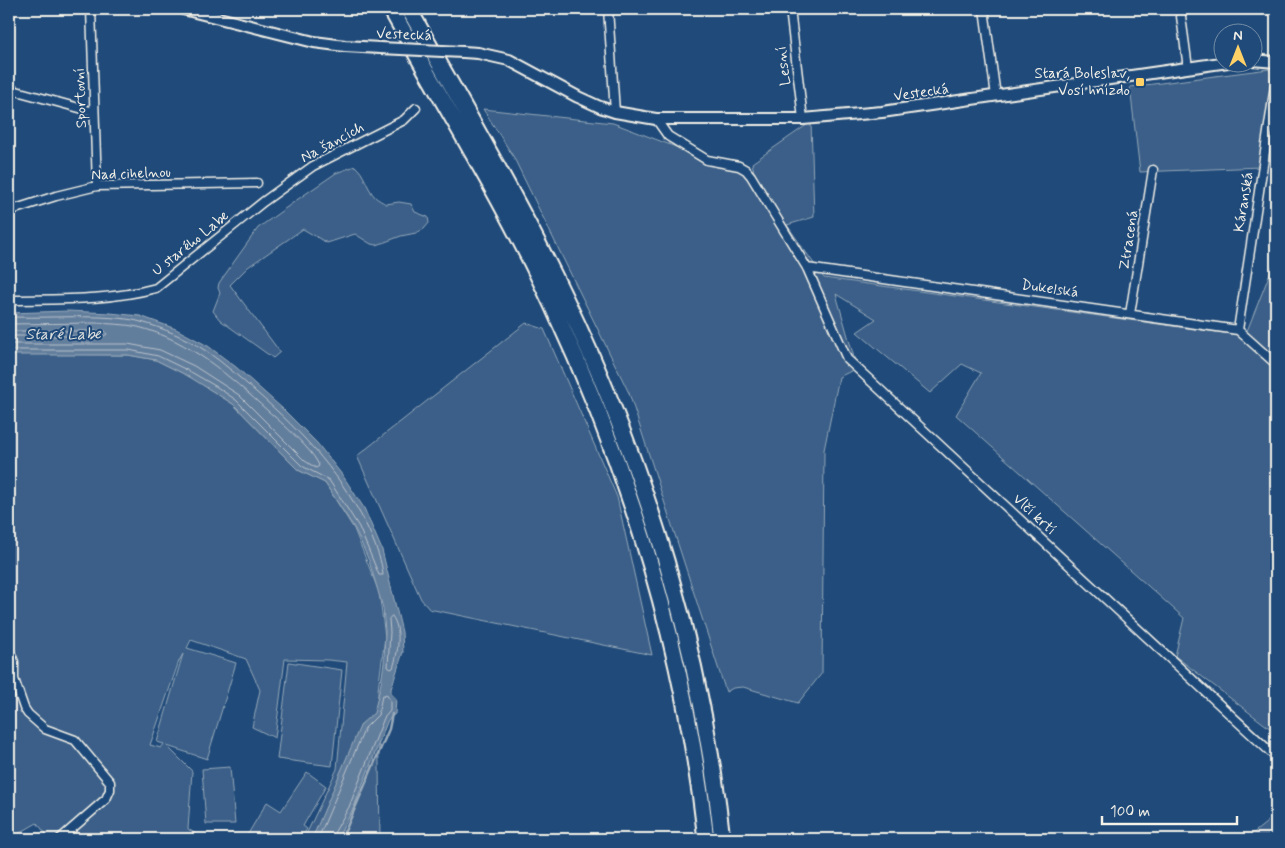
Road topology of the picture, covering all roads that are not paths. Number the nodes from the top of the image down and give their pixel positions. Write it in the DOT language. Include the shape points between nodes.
graph roads {
  1 [pos="91,9"];
  2 [pos="183,9"];
  3 [pos="391,9"];
  4 [pos="410,9"];
  5 [pos="608,9"];
  6 [pos="790,9"];
  7 [pos="984,9"];
  8 [pos="1180,9"];
  9 [pos="1262,61"];
  10 [pos="1276,62"];
  11 [pos="1212,64"];
  12 [pos="1188,68"];
  13 [pos="1276,78"];
  14 [pos="9,89"];
  15 [pos="996,96"];
  16 [pos="416,108"];
  17 [pos="94,112"];
  18 [pos="615,112"];
  19 [pos="656,119"];
  20 [pos="803,119"];
  21 [pos="490,170"];
  22 [pos="1153,170"];
  23 [pos="257,184"];
  24 [pos="97,186"];
  25 [pos="263,202"];
  26 [pos="9,211"];
  27 [pos="807,268"];
  28 [pos="9,300"];
  29 [pos="1130,314"];
  30 [pos="1238,330"];
  31 [pos="1276,364"];
  32 [pos="9,649"];
  33 [pos="1276,757"];
  34 [pos="60,839"];
  35 [pos="706,839"];
  36 [pos="722,839"];
  1 -- 17 [label="street, Sportovní"];
  2 -- 18 [label="street, Vestecká, bridge" via="314,42 478,53 510,60 578,97"];
  3 -- 21 [label="highway" via="470,148"];
  4 -- 21 [label="highway" via="485,147"];
  5 -- 18 [label="street"];
  6 -- 20 [label="street, Lesní"];
  7 -- 15 [label="street"];
  8 -- 12 [label="street"];
  9 -- 10 [label="street"];
  11 -- 12 [label="street, Vestecká"];
  12 -- 15 [label="street, Vestecká"];
  13 -- 30 [label="street, Káranská"];
  14 -- 17 [label="street"];
  15 -- 20 [label="street, Vestecká"];
  16 -- 25 [label="street, Na šancích" via="404,120 313,166"];
  17 -- 24 [label="street, Sportovní"];
  18 -- 19 [label="street, Vestecká"];
  19 -- 20 [label="street, Vestecká"];
  19 -- 27 [label="street, Vlčí krtí" via="668,136 707,160 746,170"];
  21 -- 35 [label="highway" via="605,427 631,500 680,679"];
  21 -- 36 [label="highway" via="532,233 589,351 645,494 694,674"];
  22 -- 29 [label="street, Ztracená"];
  23 -- 24 [label="street, Nad cihelnou"];
  24 -- 26 [label="street, Nad cihelnou"];
  25 -- 28 [label="street, U starého Labe" via="156,288 114,297"];
  27 -- 29 [label="street, Dukelská"];
  27 -- 33 [label="street, Vlčí krtí" via="846,359"];
  29 -- 30 [label="street, Dukelská"];
  30 -- 31 [label="street"];
  32 -- 34 [label="street" via="14,662 14,678 28,714 45,729 75,740 110,782 106,799"];
}
